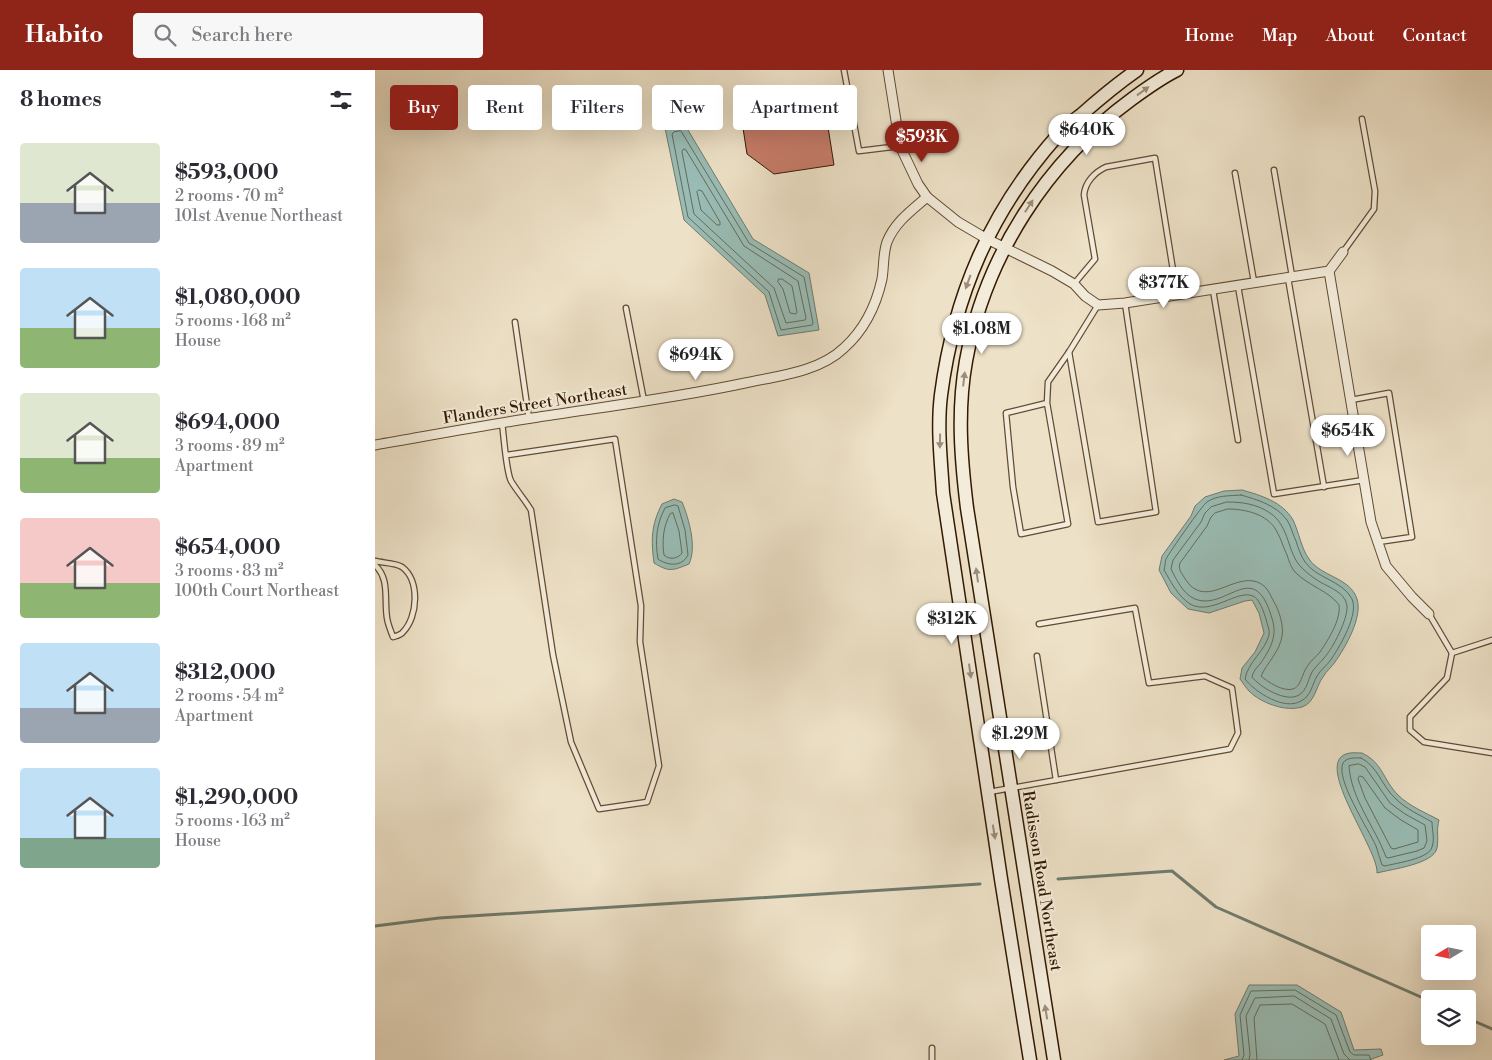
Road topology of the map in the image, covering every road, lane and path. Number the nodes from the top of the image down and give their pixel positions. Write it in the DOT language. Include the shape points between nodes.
graph roads {
  1 [pos="844,70"];
  2 [pos="887,70"];
  3 [pos="1137,70"];
  4 [pos="1177,70"];
  5 [pos="1362,119"];
  6 [pos="899,146"];
  7 [pos="1274,170"];
  8 [pos="1235,173"];
  9 [pos="927,197"];
  10 [pos="987,239"];
  11 [pos="1005,248"];
  12 [pos="1343,252"];
  13 [pos="1329,271"];
  14 [pos="1290,278"];
  15 [pos="1254,283"];
  16 [pos="1073,284"];
  17 [pos="1238,286"];
  18 [pos="1213,290"];
  19 [pos="1177,295"];
  20 [pos="1125,303"];
  21 [pos="1098,304"];
  22 [pos="626,308"];
  23 [pos="515,322"];
  24 [pos="1069,352"];
  25 [pos="1351,400"];
  26 [pos="643,401"];
  27 [pos="1047,403"];
  28 [pos="529,418"];
  29 [pos="501,423"];
  30 [pos="1239,440"];
  31 [pos="375,445"];
  32 [pos="507,455"];
  33 [pos="1364,480"];
  34 [pos="1324,486"];
  35 [pos="1378,542"];
  36 [pos="375,563"];
  37 [pos="1429,614"];
  38 [pos="1039,624"];
  39 [pos="1492,640"];
  40 [pos="1452,653"];
  41 [pos="1037,656"];
  42 [pos="1492,752"];
  43 [pos="1056,780"];
  44 [pos="1011,788"];
  45 [pos="988,792"];
  46 [pos="932,1048"];
  47 [pos="932,1060"];
  48 [pos="1030,1060"];
  49 [pos="1054,1060"];
  1 -- 6 [label="lane" via="859,151"];
  2 -- 6 [label="street"];
  3 -- 10 [label="main road" via="1059,133 1017,184"];
  11 -- 4 [label="main road, Radisson Road Northeast, one-way" via="1038,193 1072,151 1112,113"];
  5 -- 12 [label="lane" via="1375,191 1374,209"];
  6 -- 9 [label="street"];
  7 -- 14 [label="lane"];
  8 -- 15 [label="lane"];
  9 -- 10 [label="street" via="958,222"];
  9 -- 26 [label="street, Flanders Street Northeast" via="896,226 887,242 882,280 871,312 860,332 831,358 799,371"];
  10 -- 11 [label="street"];
  10 -- 45 [label="main road, one-way" via="969,277 954,324 941,396 940,451 943,493"];
  11 -- 16 [label="street" via="1052,270"];
  44 -- 11 [label="main road, Radisson Road Northeast, one-way" via="968,518 960,431 966,362 974,325"];
  12 -- 13 [label="street"];
  13 -- 14 [label="street"];
  13 -- 25 [label="street"];
  14 -- 15 [label="street"];
  14 -- 34 [label="lane"];
  15 -- 17 [label="street"];
  16 -- 19 [label="lane" via="1095,259 1084,195 1087,183 1106,167 1155,158"];
  16 -- 21 [label="street"];
  17 -- 18 [label="street"];
  17 -- 34 [label="lane" via="1274,494"];
  18 -- 19 [label="street"];
  18 -- 30 [label="lane"];
  19 -- 20 [label="street"];
  20 -- 21 [label="street"];
  20 -- 24 [label="lane" via="1156,512 1098,522"];
  21 -- 24 [label="lane"];
  22 -- 26 [label="lane"];
  23 -- 28 [label="lane"];
  24 -- 27 [label="lane" via="1048,382"];
  25 -- 33 [label="street"];
  25 -- 35 [label="lane" via="1389,393 1412,537"];
  26 -- 28 [label="street, Flanders Street Northeast"];
  27 -- 27 [label="lane" via="1006,413 1021,534 1068,524"];
  28 -- 29 [label="street, Flanders Street Northeast"];
  29 -- 31 [label="street, Flanders Street Northeast"];
  29 -- 32 [label="lane"];
  32 -- 32 [label="lane" via="511,480 531,510 553,655 571,742 599,809 647,802 659,766 640,642 641,606 615,439"];
  33 -- 34 [label="lane"];
  33 -- 35 [label="street"];
  35 -- 37 [label="street" via="1386,566"];
  36 -- 36 [label="lane" via="386,584 387,619 393,637 402,633 414,611 411,578 401,566"];
  37 -- 40 [label="lane"];
  38 -- 43 [label="lane" via="1135,608 1149,683 1205,676 1232,688 1238,733 1230,749"];
  39 -- 40 [label="lane"];
  40 -- 42 [label="lane" via="1447,678 1410,717 1410,730 1424,742"];
  41 -- 43 [label="lane"];
  43 -- 44 [label="lane"];
  44 -- 45 [label="lane"];
  49 -- 44 [label="main road, Radisson Road Northeast, one-way"];
  45 -- 48 [label="main road, one-way"];
  46 -- 47 [label="lane"];
}
